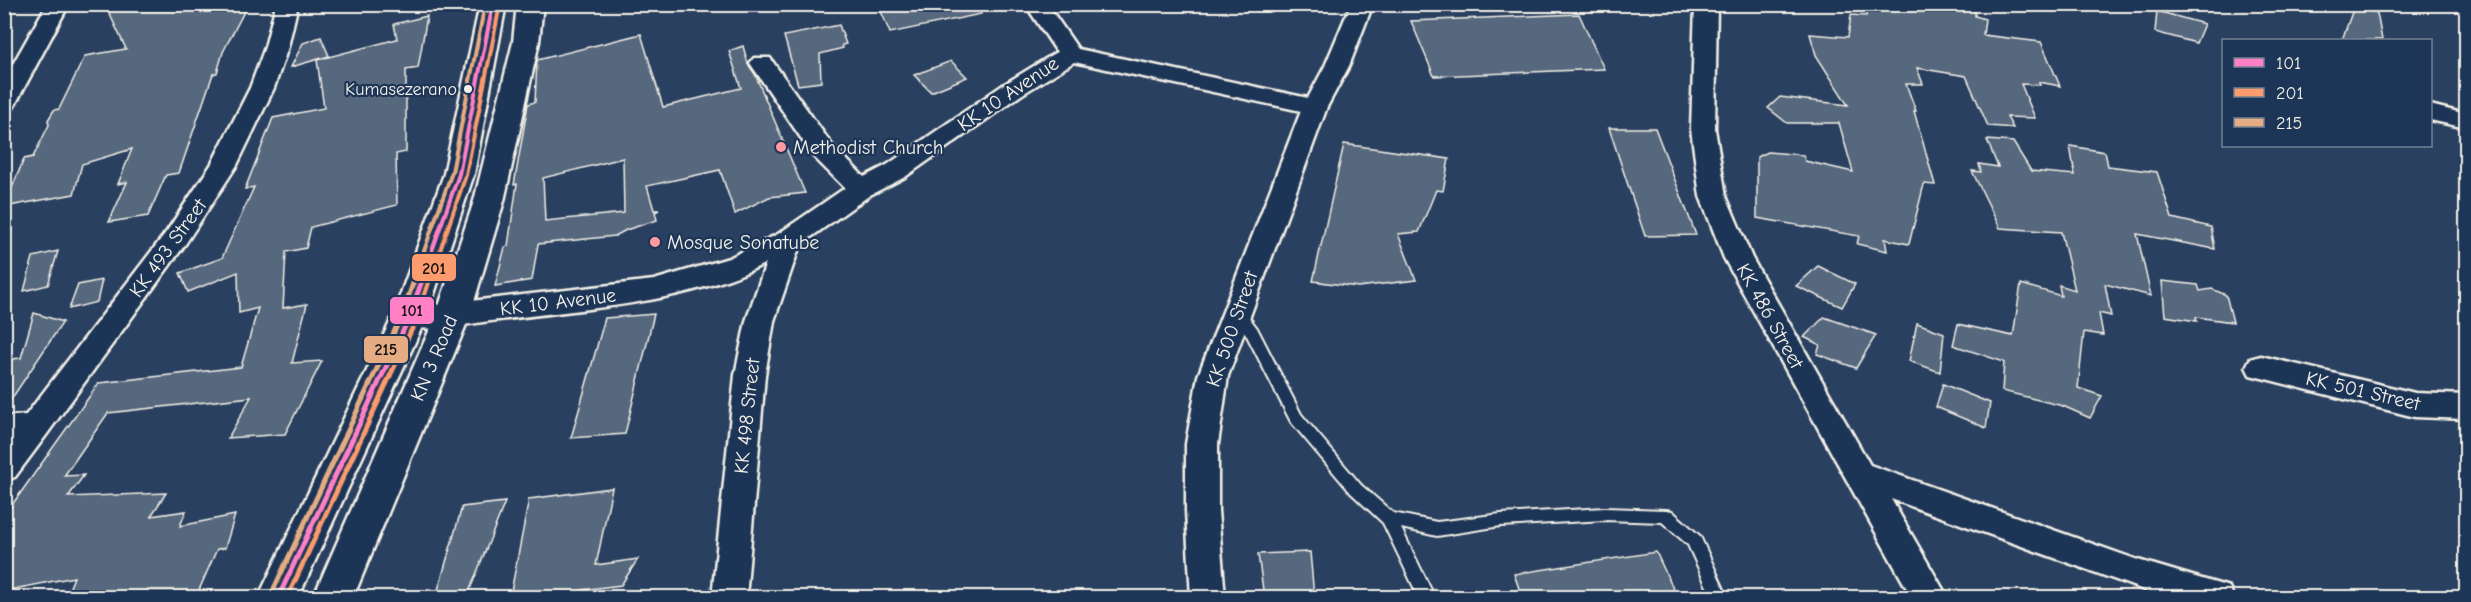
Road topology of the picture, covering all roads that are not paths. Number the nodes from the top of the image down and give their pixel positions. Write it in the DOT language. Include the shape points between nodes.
graph roads {
  1 [pos="58,4"];
  2 [pos="287,4"];
  3 [pos="493,4"];
  4 [pos="530,4"];
  5 [pos="1036,4"];
  6 [pos="1362,4"];
  7 [pos="1706,4"];
  8 [pos="1070,54"];
  9 [pos="762,63"];
  10 [pos="4,103"];
  11 [pos="1315,107"];
  12 [pos="2432,112"];
  13 [pos="2466,121"];
  14 [pos="861,189"];
  15 [pos="788,240"];
  16 [pos="1237,310"];
  17 [pos="453,315"];
  18 [pos="409,318"];
  19 [pos="2261,368"];
  20 [pos="2466,407"];
  21 [pos="36,426"];
  22 [pos="4,429"];
  23 [pos="4,468"];
  24 [pos="1859,474"];
  25 [pos="1389,519"];
  26 [pos="278,597"];
  27 [pos="333,597"];
  28 [pos="729,597"];
  29 [pos="1208,597"];
  30 [pos="1426,597"];
  31 [pos="1720,597"];
  32 [pos="1932,597"];
  33 [pos="2217,597"];
  1 -- 10 [label="street"];
  2 -- 21 [label="street, KK 493 Street" via="262,93 236,147 197,211"];
  3 -- 18 [label="highway, KN 3 Road" via="459,174"];
  4 -- 17 [label="highway, KN 3 Road" via="526,42 489,201"];
  5 -- 8 [label="street"];
  6 -- 11 [label="street"];
  7 -- 24 [label="street, KK 486 Street" via="1703,129 1713,196 1738,258"];
  8 -- 11 [label="street, KK 10 Avenue"];
  8 -- 14 [label="street, KK 10 Avenue" via="896,171"];
  9 -- 14 [label="street" via="823,151"];
  11 -- 16 [label="street, KK 500 Street"];
  12 -- 13 [label="street"];
  14 -- 15 [label="street, KK 10 Avenue"];
  15 -- 17 [label="street, KK 10 Avenue" via="739,265 654,290"];
  15 -- 28 [label="street, KK 498 Street" via="760,321 750,375"];
  16 -- 25 [label="lane" via="1296,418 1356,489"];
  16 -- 29 [label="street, KK 500 Street" via="1213,376 1202,444 1202,522"];
  17 -- 18 [label="street, KK 10 Avenue"];
  17 -- 27 [label="highway, KN 3 Road"];
  18 -- 26 [label="highway, KN 3 Road"];
  19 -- 20 [label="street, KK 501 Street" via="2415,405"];
  21 -- 22 [label="street"];
  21 -- 23 [label="street, KK 493 Street"];
  24 -- 32 [label="street, KK 486 Street"];
  24 -- 33 [label="street" via="2137,574"];
  25 -- 30 [label="lane"];
  25 -- 31 [label="lane" via="1437,529 1501,520 1605,514 1666,516 1694,541"];
}
